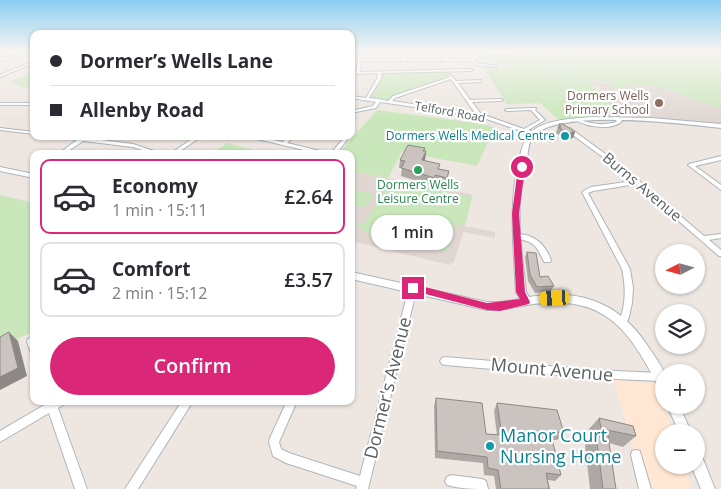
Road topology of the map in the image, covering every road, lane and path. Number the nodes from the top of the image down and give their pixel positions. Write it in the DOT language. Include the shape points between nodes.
graph roads {
  1 [pos="379,74"];
  2 [pos="449,74"];
  3 [pos="454,80"];
  4 [pos="480,81"];
  5 [pos="491,95"];
  6 [pos="355,97"];
  7 [pos="367,99"];
  8 [pos="379,100"];
  9 [pos="389,102"];
  10 [pos="471,102"];
  11 [pos="0,104"];
  12 [pos="30,104"];
  13 [pos="507,110"];
  14 [pos="355,111"];
  15 [pos="479,115"];
  16 [pos="616,118"];
  17 [pos="543,120"];
  18 [pos="578,120"];
  19 [pos="559,123"];
  20 [pos="549,125"];
  21 [pos="721,126"];
  22 [pos="0,130"];
  23 [pos="523,130"];
  24 [pos="30,133"];
  25 [pos="532,133"];
  26 [pos="81,140"];
  27 [pos="96,140"];
  28 [pos="194,140"];
  29 [pos="265,140"];
  30 [pos="288,140"];
  31 [pos="345,140"];
  32 [pos="284,144"];
  33 [pos="66,150"];
  34 [pos="147,150"];
  35 [pos="178,150"];
  36 [pos="312,150"];
  37 [pos="336,150"];
  38 [pos="721,158"];
  39 [pos="0,169"];
  40 [pos="30,174"];
  41 [pos="637,182"];
  42 [pos="721,188"];
  43 [pos="517,236"];
  44 [pos="721,236"];
  45 [pos="702,238"];
  46 [pos="721,254"];
  47 [pos="547,260"];
  48 [pos="355,276"];
  49 [pos="413,288"];
  50 [pos="526,302"];
  51 [pos="622,322"];
  52 [pos="445,361"];
  53 [pos="655,368"];
  54 [pos="655,380"];
  55 [pos="51,405"];
  56 [pos="55,405"];
  57 [pos="185,405"];
  58 [pos="290,405"];
  59 [pos="0,437"];
  60 [pos="636,456"];
  61 [pos="702,474"];
  62 [pos="451,481"];
  63 [pos="363,486"];
  64 [pos="81,489"];
  65 [pos="131,489"];
  66 [pos="482,489"];
  67 [pos="645,489"];
  68 [pos="708,489"];
  1 -- 7 [label="street"];
  2 -- 3 [label="street"];
  3 -- 4 [label="street"];
  3 -- 9 [label="street" via="398,96"];
  3 -- 10 [label="street"];
  5 -- 10 [label="street" via="498,101"];
  6 -- 7 [label="street, Telford Road"];
  7 -- 8 [label="street, Telford Road"];
  8 -- 9 [label="street, Telford Road"];
  8 -- 14 [label="street" via="374,107"];
  9 -- 15 [label="street, Telford Road"];
  10 -- 15 [label="street"];
  11 -- 12 [label="street"];
  13 -- 17 [label="street" via="535,109"];
  15 -- 23 [label="street, Telford Road"];
  16 -- 18 [label="street"];
  16 -- 21 [label="street" via="651,118"];
  17 -- 20 [label="street"];
  17 -- 23 [label="street"];
  18 -- 19 [label="street"];
  19 -- 20 [label="street"];
  19 -- 41 [label="street, Burns Avenue"];
  20 -- 25 [label="street"];
  22 -- 24 [label="street"];
  23 -- 25 [label="street, Telford Road"];
  25 -- 43 [label="street" via="517,186"];
  26 -- 33 [label="street"];
  27 -- 34 [label="street"];
  28 -- 35 [label="street"];
  29 -- 32 [label="street"];
  30 -- 32 [label="street"];
  31 -- 37 [label="street"];
  32 -- 36 [label="street"];
  38 -- 42 [label="street" via="691,165"];
  39 -- 40 [label="street"];
  41 -- 45 [label="street, Burns Avenue"];
  41 -- 51 [label="street" via="585,192 626,269 627,311"];
  43 -- 47 [label="street" via="530,238 543,247"];
  43 -- 50 [label="street" via="521,292"];
  44 -- 45 [label="street"];
  45 -- 46 [label="street, Burns Avenue"];
  48 -- 49 [label="street"];
  49 -- 50 [label="street" via="487,306"];
  49 -- 63 [label="street, Dormer's Avenue"];
  50 -- 51 [label="street" via="555,298 577,300 597,306"];
  51 -- 53 [label="street" via="636,334"];
  52 -- 54 [label="street, Mount Avenue"];
  55 -- 59 [label="street"];
  56 -- 64 [label="street"];
  57 -- 65 [label="street"];
  58 -- 63 [label="street" via="274,442 277,452"];
  60 -- 67 [label="street"];
  61 -- 68 [label="street"];
  62 -- 66 [label="street" via="482,486"];
}
